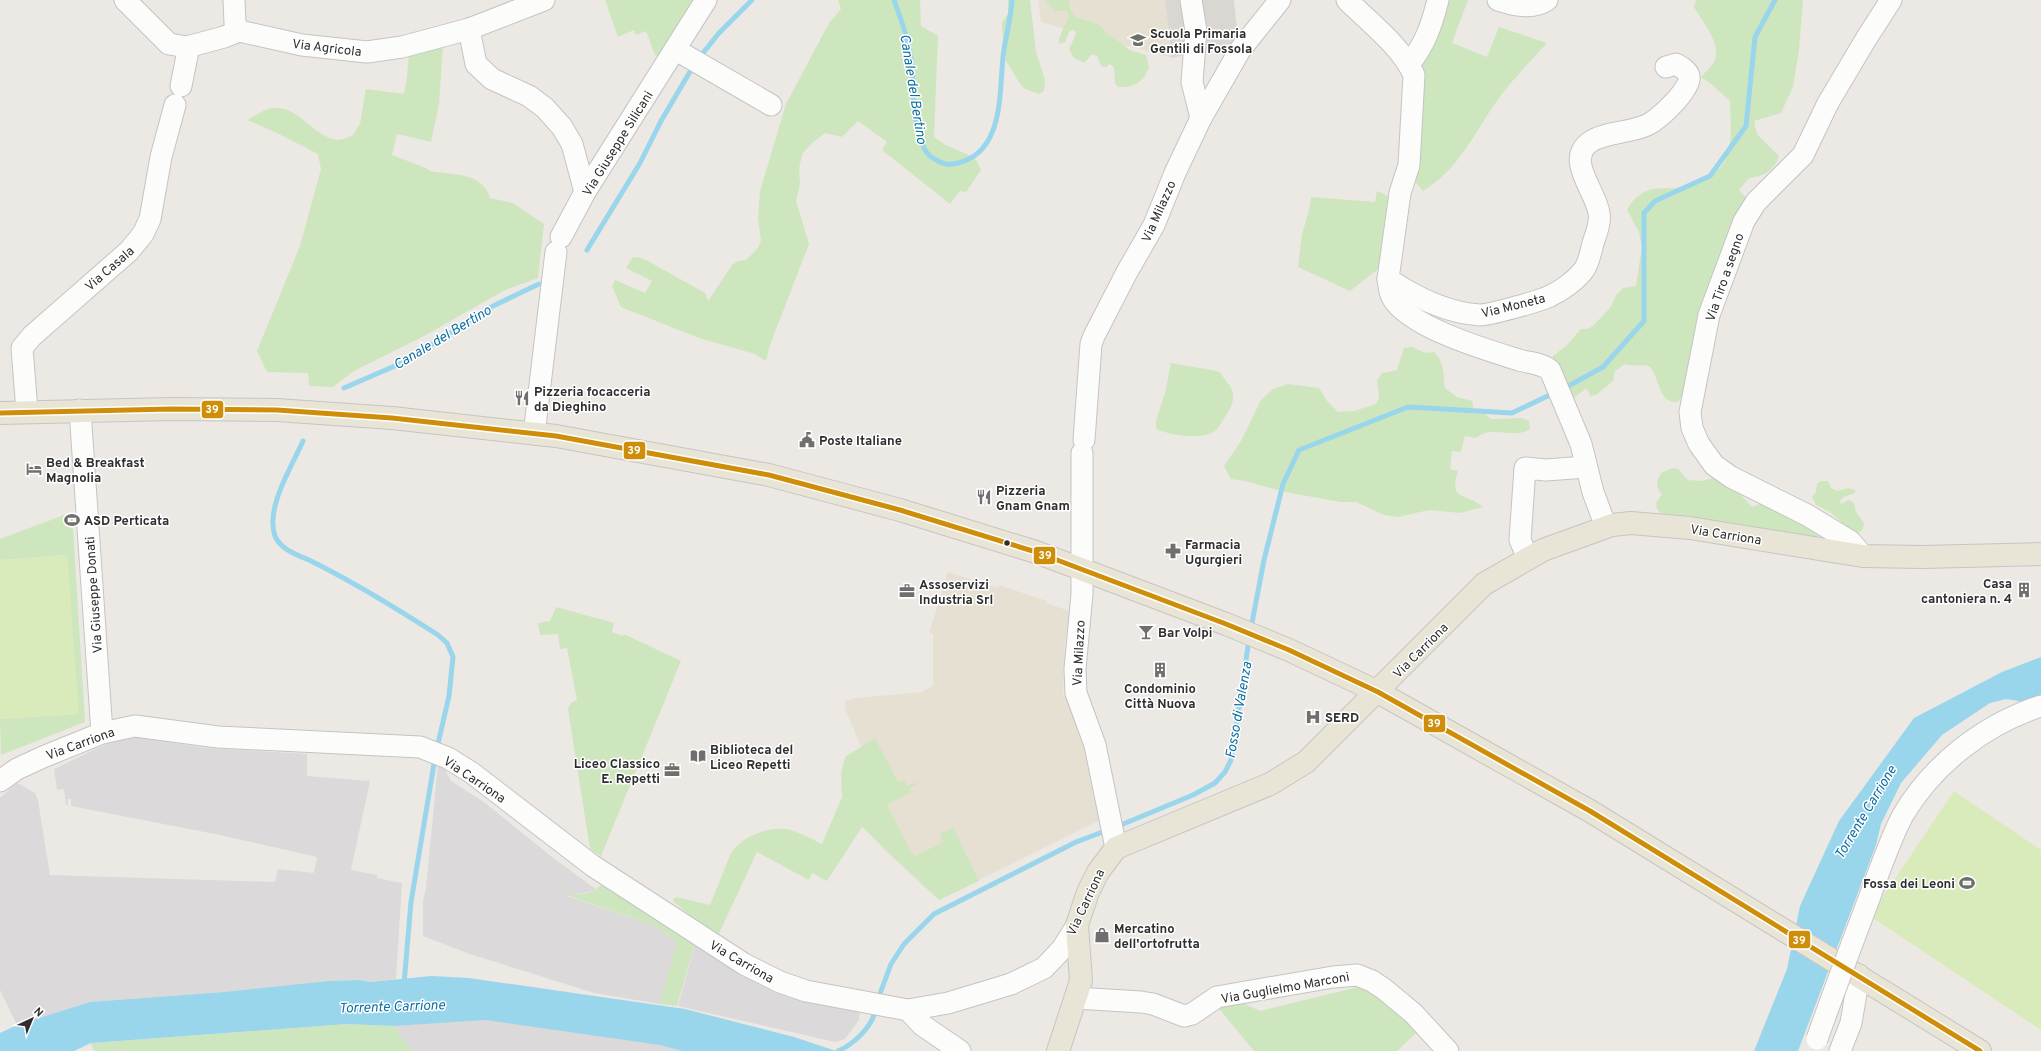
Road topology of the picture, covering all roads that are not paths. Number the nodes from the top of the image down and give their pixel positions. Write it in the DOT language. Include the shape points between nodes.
graph roads {
  1 [pos="125,0"];
  2 [pos="234,0"];
  3 [pos="544,0"];
  4 [pos="706,0"];
  5 [pos="1191,0"];
  6 [pos="1280,0"];
  7 [pos="1347,0"];
  8 [pos="1438,0"];
  9 [pos="1498,0"];
  10 [pos="1547,0"];
  11 [pos="1891,0"];
  12 [pos="469,29"];
  13 [pos="239,31"];
  14 [pos="187,47"];
  15 [pos="676,50"];
  16 [pos="1409,64"];
  17 [pos="1666,67"];
  18 [pos="771,105"];
  19 [pos="1201,118"];
  20 [pos="585,192"];
  21 [pos="1388,279"];
  22 [pos="80,410"];
  23 [pos="28,411"];
  24 [pos="0,413"];
  25 [pos="534,434"];
  26 [pos="1586,467"];
  27 [pos="1606,527"];
  28 [pos="2041,554"];
  29 [pos="1863,556"];
  30 [pos="1528,558"];
  31 [pos="1082,568"];
  32 [pos="1378,692"];
  33 [pos="2041,706"];
  34 [pos="102,733"];
  35 [pos="0,781"];
  36 [pos="1115,844"];
  37 [pos="1077,925"];
  38 [pos="1859,975"];
  39 [pos="1076,998"];
  40 [pos="905,1009"];
  41 [pos="960,1051"];
  42 [pos="1058,1051"];
  43 [pos="1448,1051"];
  44 [pos="1812,1051"];
  45 [pos="1840,1051"];
  46 [pos="1980,1051"];
  1 -- 14 [label="street, Via Agricola" via="169,44"];
  2 -- 13 [label="street" via="235,23"];
  3 -- 12 [label="street, Via Agricola"];
  4 -- 15 [label="street, Via Giuseppe Silicani"];
  5 -- 19 [label="street" via="1196,31 1192,82"];
  6 -- 19 [label="street, Via Milazzo" via="1240,50"];
  7 -- 16 [label="street"];
  8 -- 16 [label="street" via="1432,25 1420,51"];
  9 -- 10 [label="street" via="1526,6"];
  11 -- 29 [label="street, Via Tiro a segno" via="1828,103 1803,155 1756,202 1744,221 1709,315 1690,412 1692,428 1699,444 1714,465 1731,477 1807,515 1850,541"];
  12 -- 13 [label="street, Via Agricola" via="402,47 367,52 302,45"];
  12 -- 20 [label="street" via="476,64 492,79 529,96 545,108 562,127 572,144"];
  13 -- 14 [label="street, Via Agricola"];
  14 -- 23 [label="street, Via Casala" via="178,95 161,157 150,220 143,234 129,251 32,336 22,348"];
  15 -- 18 [label="street"];
  15 -- 20 [label="street, Via Giuseppe Silicani"];
  16 -- 21 [label="street" via="1414,75 1409,165 1400,193"];
  17 -- 21 [label="street, Via Moneta" via="1676,64 1689,76 1689,85 1667,109 1649,125 1625,133 1598,137 1588,143 1581,152 1579,163 1600,214 1584,270 1573,281 1550,296 1481,315 1437,305 1410,294"];
  19 -- 31 [label="street, Via Milazzo" via="1154,225 1092,340 1083,446"];
  20 -- 25 [label="street, Via Giuseppe Silicani" via="557,251"];
  21 -- 26 [label="street" via="1391,297 1423,323 1450,338 1543,365 1550,370 1581,444"];
  22 -- 23 [label="main road"];
  22 -- 25 [label="main road" via="277,410 392,418"];
  22 -- 34 [label="street, Via Giuseppe Donati"];
  23 -- 24 [label="main road"];
  25 -- 31 [label="main road" via="769,474 900,510"];
  26 -- 27 [label="street"];
  26 -- 30 [label="street" via="1546,470 1525,468 1520,540"];
  27 -- 29 [label="main road, Via Carriona" via="1631,523 1690,528"];
  27 -- 30 [label="main road, Via Carriona"];
  28 -- 29 [label="main road, Via Carriona"];
  30 -- 32 [label="main road, Via Carriona" via="1484,584"];
  31 -- 32 [label="main road" via="1270,642"];
  31 -- 36 [label="street, Via Milazzo" via="1075,669 1076,693 1095,745"];
  32 -- 36 [label="main road, Via Carriona" via="1306,762 1270,784"];
  32 -- 38 [label="main road" via="1590,811 1778,928"];
  33 -- 44 [label="street, bridge" via="2006,719 1952,756 1930,778 1903,815"];
  34 -- 35 [label="street, Via Carriona" via="43,756"];
  34 -- 40 [label="street, Via Carriona" via="135,726 218,736 420,747 448,758 593,866 744,964 780,982 806,991"];
  36 -- 37 [label="main road, Via Carriona" via="1088,892"];
  37 -- 39 [label="main road" via="1082,975"];
  37 -- 40 [label="street, Via Carriona" via="1062,949 1044,968 1011,984 948,1003"];
  38 -- 45 [label="street" via="1851,1023"];
  38 -- 46 [label="main road"];
  39 -- 42 [label="main road"];
  39 -- 43 [label="street, Via Guglielmo Marconi" via="1153,1004 1184,1016 1192,1014 1217,997 1357,975 1384,989 1413,1013"];
  40 -- 41 [label="street" via="922,1025"];
}
